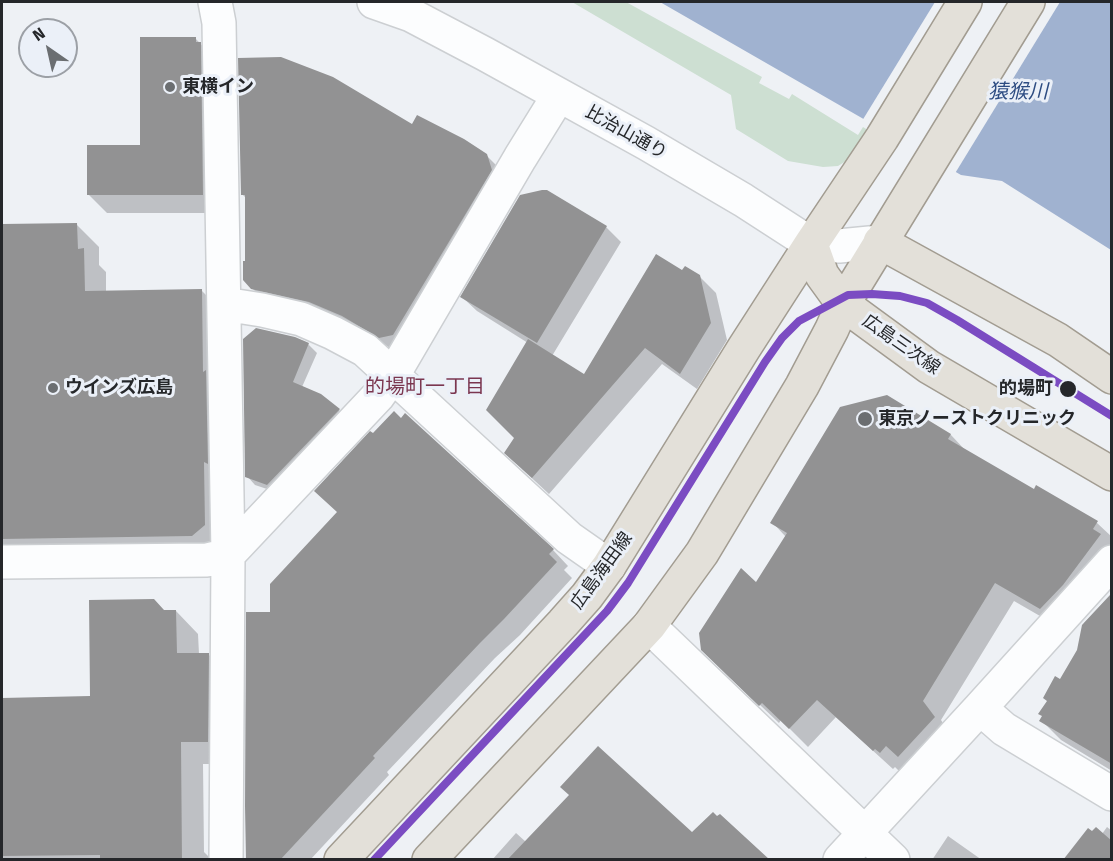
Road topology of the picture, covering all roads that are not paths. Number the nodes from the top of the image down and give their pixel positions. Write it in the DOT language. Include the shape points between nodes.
graph roads {
  1 [pos="214,2"];
  2 [pos="374,2"];
  3 [pos="965,2"];
  4 [pos="1028,2"];
  5 [pos="559,95"];
  6 [pos="880,242"];
  7 [pos="811,244"];
  8 [pos="224,304"];
  9 [pos="843,304"];
  10 [pos="393,375"];
  11 [pos="1112,377"];
  12 [pos="1112,474"];
  13 [pos="228,555"];
  14 [pos="2,562"];
  15 [pos="1112,562"];
  16 [pos="609,566"];
  17 [pos="649,626"];
  18 [pos="980,708"];
  19 [pos="1112,794"];
  20 [pos="865,832"];
  21 [pos="226,860"];
  22 [pos="341,860"];
  23 [pos="429,860"];
  24 [pos="840,860"];
  25 [pos="892,860"];
  1 -- 8 [label="street" via="219,23"];
  2 -- 5 [label="street, 比治山通り" via="411,15"];
  3 -- 7 [label="main road"];
  4 -- 6 [label="main road"];
  5 -- 7 [label="street, 比治山通り" via="743,200"];
  5 -- 10 [label="street"];
  6 -- 7 [label="street, 比治山通り"];
  6 -- 9 [label="main road"];
  6 -- 11 [label="main road" via="1058,340"];
  7 -- 9 [label="main road, 広島三次線" via="822,275"];
  7 -- 16 [label="main road, 広島海田線"];
  8 -- 10 [label="street" via="301,319 365,350"];
  8 -- 13 [label="street"];
  9 -- 12 [label="main road, 広島三次線" via="929,367"];
  9 -- 17 [label="main road" via="802,386 702,553"];
  10 -- 13 [label="street" via="378,396"];
  10 -- 16 [label="street" via="569,538"];
  13 -- 14 [label="street" via="207,560"];
  13 -- 21 [label="street"];
  15 -- 18 [label="street"];
  16 -- 22 [label="main road, 広島海田線" via="563,623"];
  17 -- 20 [label="street"];
  17 -- 23 [label="main road"];
  18 -- 19 [label="street" via="1004,729"];
  18 -- 20 [label="street"];
  20 -- 24 [label="street"];
  20 -- 25 [label="street"];
}
